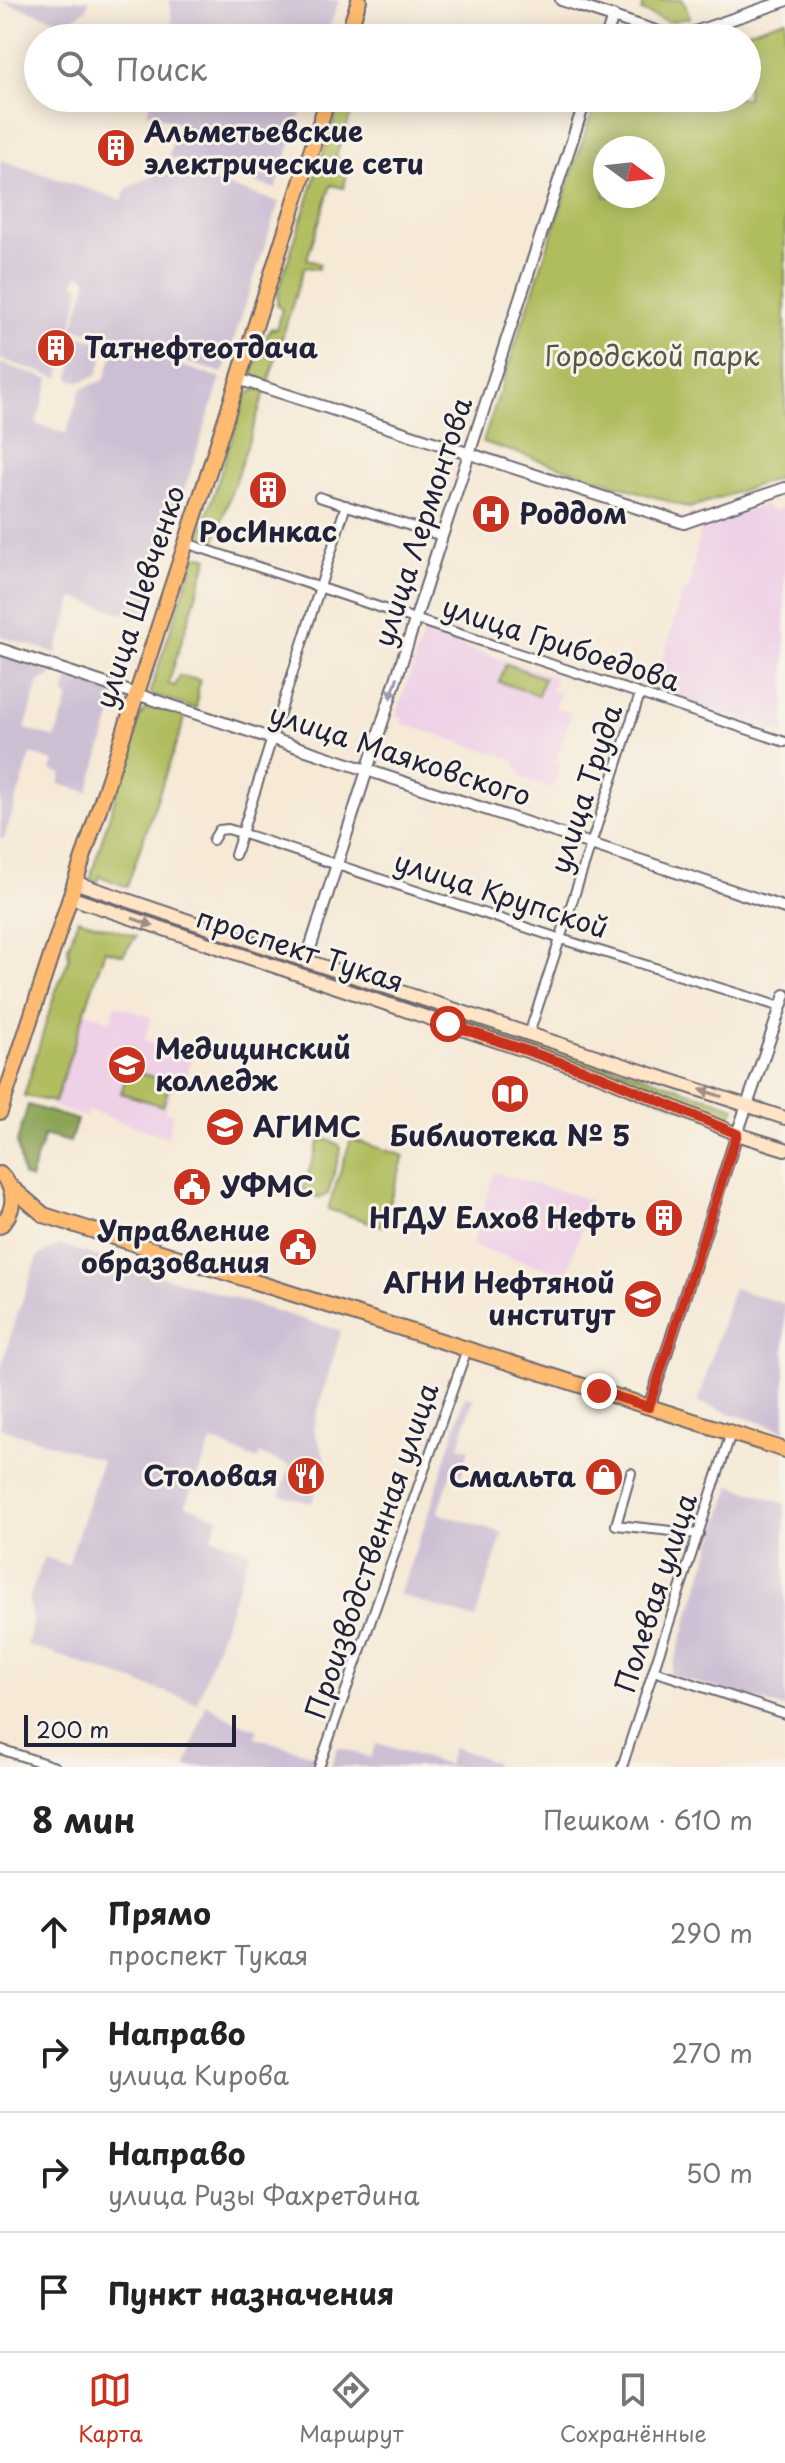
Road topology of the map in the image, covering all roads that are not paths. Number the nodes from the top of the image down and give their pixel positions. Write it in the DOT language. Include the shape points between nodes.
graph roads {
  1 [pos="359,0"];
  2 [pos="561,0"];
  3 [pos="785,1"];
  4 [pos="613,16"];
  5 [pos="351,24"];
  6 [pos="610,24"];
  7 [pos="636,24"];
  8 [pos="718,24"];
  9 [pos="324,112"];
  10 [pos="581,112"];
  11 [pos="238,379"];
  12 [pos="469,454"];
  13 [pos="785,488"];
  14 [pos="319,497"];
  15 [pos="346,505"];
  16 [pos="442,536"];
  17 [pos="186,543"];
  18 [pos="319,589"];
  19 [pos="416,619"];
  20 [pos="0,649"];
  21 [pos="136,693"];
  22 [pos="640,694"];
  23 [pos="271,738"];
  24 [pos="785,742"];
  25 [pos="367,770"];
  26 [pos="241,833"];
  27 [pos="213,840"];
  28 [pos="591,842"];
  29 [pos="235,855"];
  30 [pos="336,865"];
  31 [pos="74,882"];
  32 [pos="69,897"];
  33 [pos="785,908"];
  34 [pos="236,937"];
  35 [pos="561,939"];
  36 [pos="231,952"];
  37 [pos="306,961"];
  38 [pos="785,995"];
  39 [pos="781,1007"];
  40 [pos="457,1010"];
  41 [pos="453,1025"];
  42 [pos="529,1034"];
  43 [pos="748,1105"];
  44 [pos="0,1112"];
  45 [pos="785,1118"];
  46 [pos="737,1134"];
  47 [pos="785,1149"];
  48 [pos="3,1176"];
  49 [pos="44,1215"];
  50 [pos="2,1224"];
  51 [pos="467,1349"];
  52 [pos="649,1407"];
  53 [pos="731,1433"];
  54 [pos="785,1450"];
  55 [pos="631,1473"];
  56 [pos="699,1534"];
  57 [pos="654,1671"];
  58 [pos="785,1714"];
  59 [pos="0,1749"];
  60 [pos="55,1767"];
  61 [pos="319,1767"];
  62 [pos="622,1767"];
  1 -- 5 [label="main road"];
  2 -- 4 [label="street"];
  3 -- 8 [label="street"];
  4 -- 6 [label="street"];
  4 -- 7 [label="street"];
  9 -- 11 [label="main road, улица Шевченко"];
  10 -- 12 [label="street, улица Лермонтова"];
  11 -- 12 [label="street"];
  11 -- 17 [label="main road, улица Шевченко"];
  12 -- 13 [label="street" via="684,523"];
  12 -- 16 [label="street, улица Лермонтова"];
  14 -- 15 [label="street"];
  15 -- 16 [label="street"];
  15 -- 18 [label="street"];
  16 -- 19 [label="street, улица Лермонтова"];
  17 -- 18 [label="street, улица Грибоедова"];
  17 -- 21 [label="main road, улица Шевченко"];
  18 -- 19 [label="street, улица Грибоедова"];
  18 -- 23 [label="street"];
  19 -- 22 [label="street, улица Грибоедова"];
  19 -- 25 [label="street, улица Лермонтова, one-way"];
  20 -- 21 [label="street, улица Маяковского"];
  21 -- 23 [label="street, улица Маяковского"];
  21 -- 31 [label="main road, улица Шевченко"];
  22 -- 24 [label="street, улица Грибоедова"];
  22 -- 28 [label="street, улица Труда"];
  23 -- 25 [label="street, улица Маяковского"];
  23 -- 26 [label="street"];
  25 -- 28 [label="street, улица Маяковского"];
  25 -- 30 [label="street, улица Лермонтова"];
  26 -- 27 [label="street" via="223,829"];
  26 -- 29 [label="street"];
  26 -- 30 [label="street, улица Крупской"];
  28 -- 33 [label="street, улица Маяковского"];
  28 -- 35 [label="street, улица Труда"];
  30 -- 35 [label="street, улица Крупской"];
  30 -- 37 [label="street, улица Лермонтова"];
  31 -- 32 [label="main road, улица Шевченко"];
  31 -- 34 [label="main road, проспект Тукая"];
  32 -- 36 [label="main road, проспект Тукая, one-way"];
  32 -- 44 [label="main road, улица Шевченко"];
  34 -- 36 [label="street"];
  34 -- 37 [label="main road, проспект Тукая"];
  35 -- 39 [label="street, улица Крупской"];
  35 -- 42 [label="street, улица Труда"];
  36 -- 41 [label="main road, проспект Тукая"];
  37 -- 40 [label="main road, проспект Тукая"];
  38 -- 39 [label="street"];
  39 -- 43 [label="street"];
  40 -- 41 [label="street"];
  40 -- 42 [label="main road, проспект Тукая"];
  41 -- 46 [label="main road, проспект Тукая" via="601,1076"];
  43 -- 42 [label="main road, проспект Тукая, one-way"];
  43 -- 45 [label="main road, проспект Тукая"];
  43 -- 46 [label="street"];
  46 -- 47 [label="main road, проспект Тукая"];
  46 -- 52 [label="street"];
  48 -- 49 [label="main road"];
  48 -- 50 [label="main road" via="13,1203"];
  49 -- 50 [label="main road"];
  49 -- 51 [label="main road"];
  51 -- 52 [label="main road"];
  51 -- 61 [label="street, Производственная улица"];
  52 -- 53 [label="main road"];
  53 -- 54 [label="main road"];
  53 -- 56 [label="street, Полевая улица"];
  55 -- 56 [label="street" via="616,1525"];
  56 -- 57 [label="street, Полевая улица"];
  57 -- 58 [label="street"];
  57 -- 62 [label="street, Полевая улица"];
  59 -- 60 [label="street"];
}
